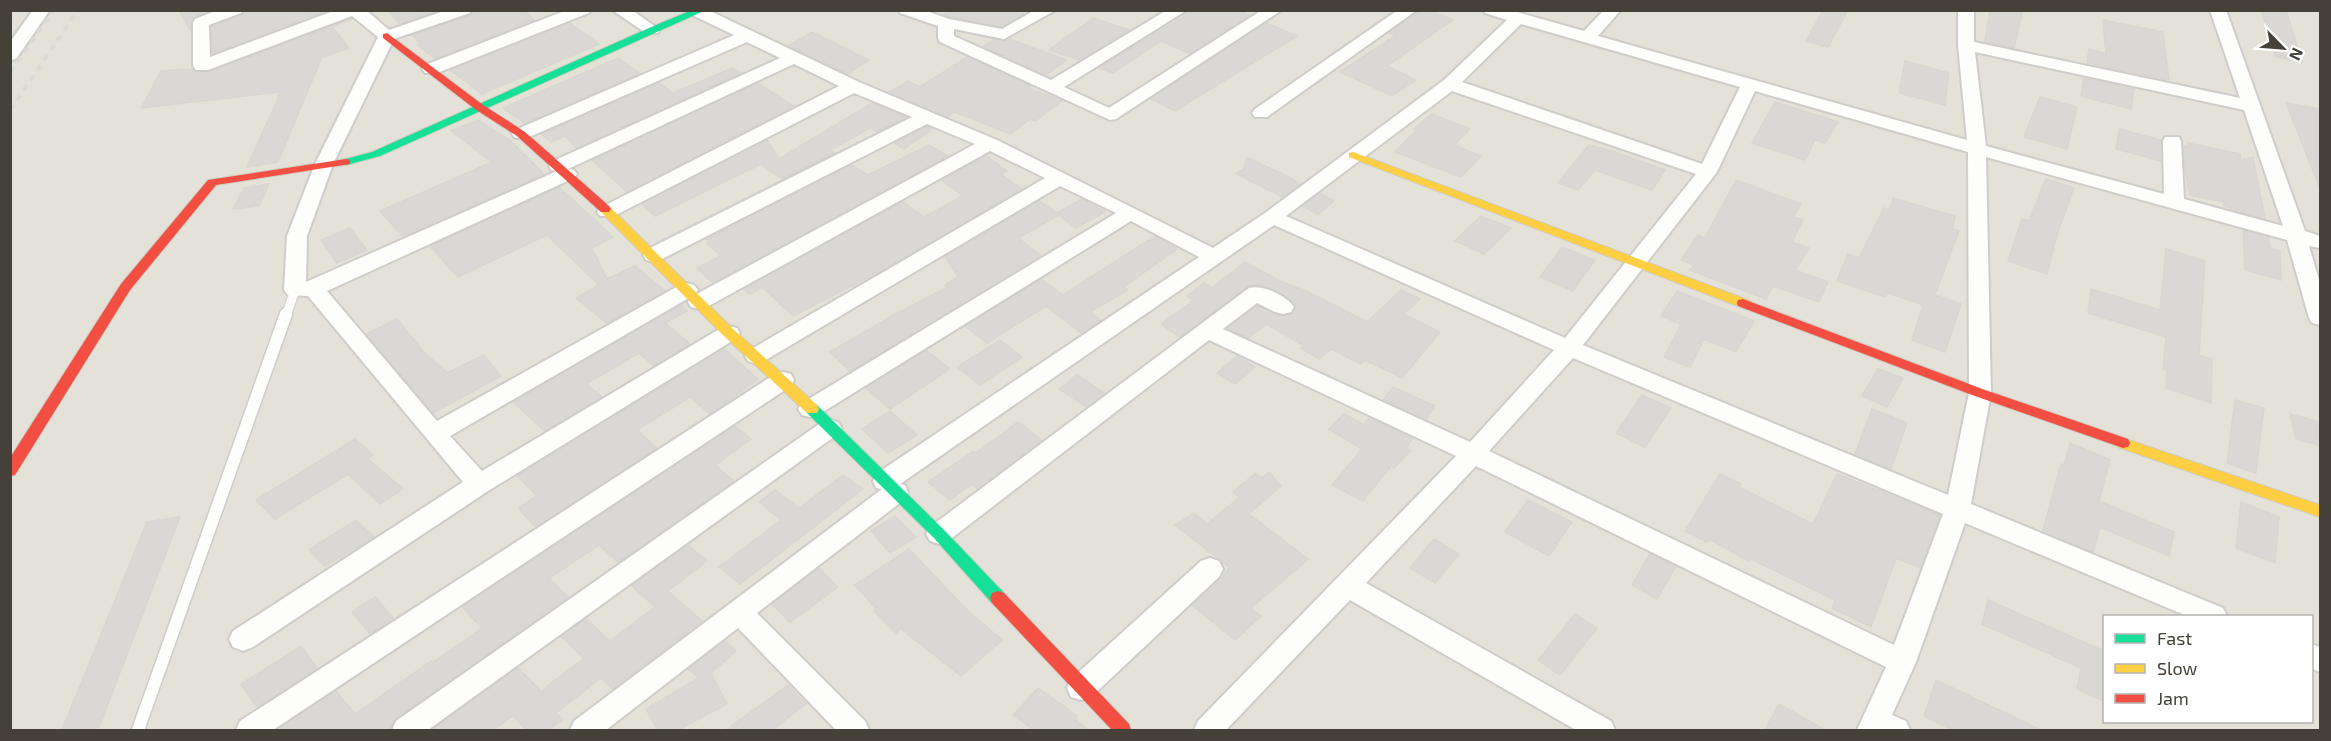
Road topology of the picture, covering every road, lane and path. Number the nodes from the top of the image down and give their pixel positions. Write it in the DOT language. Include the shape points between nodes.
graph roads {
  1 [pos="42,10"];
  2 [pos="235,10"];
  3 [pos="353,10"];
  4 [pos="465,10"];
  5 [pos="583,10"];
  6 [pos="620,10"];
  7 [pos="906,10"];
  8 [pos="1048,10"];
  9 [pos="1179,10"];
  10 [pos="1274,10"];
  11 [pos="1409,10"];
  12 [pos="1491,10"];
  13 [pos="1613,10"];
  14 [pos="1966,10"];
  15 [pos="2218,10"];
  16 [pos="700,11"];
  17 [pos="1518,18"];
  18 [pos="946,23"];
  19 [pos="652,30"];
  20 [pos="749,35"];
  21 [pos="387,36"];
  22 [pos="1587,38"];
  23 [pos="17,39"];
  24 [pos="1966,45"];
  25 [pos="10,55"];
  26 [pos="793,58"];
  27 [pos="431,69"];
  28 [pos="1450,84"];
  29 [pos="1749,85"];
  30 [pos="853,86"];
  31 [pos="1052,87"];
  32 [pos="2251,106"];
  33 [pos="479,107"];
  34 [pos="1261,113"];
  35 [pos="925,118"];
  36 [pos="521,134"];
  37 [pos="2172,141"];
  38 [pos="990,144"];
  39 [pos="1977,150"];
  40 [pos="1353,155"];
  41 [pos="324,164"];
  42 [pos="563,170"];
  43 [pos="1708,172"];
  44 [pos="1059,178"];
  45 [pos="2174,202"];
  46 [pos="607,212"];
  47 [pos="1131,213"];
  48 [pos="1272,218"];
  49 [pos="2296,235"];
  50 [pos="2320,242"];
  51 [pos="653,255"];
  52 [pos="1214,257"];
  53 [pos="1639,263"];
  54 [pos="304,289"];
  55 [pos="693,296"];
  56 [pos="1283,307"];
  57 [pos="2320,318"];
  58 [pos="1208,331"];
  59 [pos="729,333"];
  60 [pos="1569,348"];
  61 [pos="756,357"];
  62 [pos="783,380"];
  63 [pos="1980,393"];
  64 [pos="810,409"];
  65 [pos="830,428"];
  66 [pos="434,434"];
  67 [pos="1473,454"];
  68 [pos="10,471"];
  69 [pos="479,484"];
  70 [pos="891,486"];
  71 [pos="1957,511"];
  72 [pos="2320,511"];
  73 [pos="939,534"];
  74 [pos="1210,569"];
  75 [pos="1347,585"];
  76 [pos="740,612"];
  77 [pos="2212,615"];
  78 [pos="243,639"];
  79 [pos="1902,663"];
  80 [pos="1081,688"];
  81 [pos="1881,727"];
  82 [pos="138,730"];
  83 [pos="250,730"];
  84 [pos="406,730"];
  85 [pos="584,730"];
  86 [pos="855,730"];
  87 [pos="1123,730"];
  88 [pos="1208,730"];
  89 [pos="1601,730"];
  1 -- 23 [label="street"];
  2 -- 3 [label="street" via="201,22 202,66"];
  3 -- 21 [label="street"];
  4 -- 21 [label="street"];
  5 -- 27 [label="street"];
  6 -- 19 [label="street"];
  7 -- 18 [label="street"];
  8 -- 18 [label="street" via="1004,34"];
  9 -- 31 [label="street"];
  10 -- 31 [label="street" via="1110,115"];
  11 -- 34 [label="street"];
  12 -- 17 [label="street"];
  13 -- 22 [label="street"];
  14 -- 24 [label="street"];
  15 -- 32 [label="street"];
  16 -- 19 [label="street"];
  16 -- 20 [label="street"];
  17 -- 22 [label="street"];
  17 -- 28 [label="street"];
  18 -- 31 [label="street" via="946,38"];
  19 -- 33 [label="street"];
  20 -- 26 [label="street"];
  20 -- 36 [label="street"];
  21 -- 27 [label="street"];
  21 -- 41 [label="street"];
  22 -- 29 [label="street"];
  23 -- 25 [label="street"];
  24 -- 32 [label="street"];
  24 -- 39 [label="street"];
  26 -- 30 [label="street"];
  26 -- 42 [label="street"];
  27 -- 33 [label="street"];
  28 -- 40 [label="street"];
  28 -- 43 [label="street"];
  29 -- 39 [label="street"];
  29 -- 43 [label="street"];
  30 -- 35 [label="street"];
  30 -- 46 [label="street"];
  32 -- 49 [label="street"];
  33 -- 36 [label="street"];
  33 -- 41 [label="street" via="376,154"];
  35 -- 38 [label="street"];
  35 -- 51 [label="street"];
  36 -- 42 [label="street"];
  37 -- 45 [label="street"];
  38 -- 44 [label="street"];
  38 -- 55 [label="street"];
  39 -- 45 [label="street"];
  39 -- 63 [label="street"];
  40 -- 48 [label="street"];
  40 -- 53 [label="street"];
  41 -- 54 [label="street" via="297,236"];
  41 -- 68 [label="street" via="212,182 125,287"];
  42 -- 46 [label="street"];
  42 -- 54 [label="street"];
  43 -- 53 [label="street"];
  44 -- 47 [label="street"];
  44 -- 61 [label="street"];
  45 -- 49 [label="street"];
  46 -- 51 [label="street"];
  47 -- 52 [label="street"];
  47 -- 64 [label="street"];
  48 -- 52 [label="street"];
  48 -- 60 [label="street"];
  49 -- 50 [label="street"];
  49 -- 57 [label="street"];
  51 -- 55 [label="street"];
  52 -- 70 [label="street"];
  53 -- 60 [label="street"];
  53 -- 63 [label="street"];
  54 -- 66 [label="street"];
  54 -- 82 [label="lane"];
  55 -- 59 [label="street"];
  55 -- 66 [label="street"];
  56 -- 58 [label="street" via="1256,293"];
  58 -- 67 [label="street"];
  58 -- 73 [label="street"];
  59 -- 61 [label="street"];
  59 -- 69 [label="street"];
  60 -- 67 [label="street"];
  60 -- 71 [label="street"];
  61 -- 62 [label="street"];
  62 -- 64 [label="street"];
  62 -- 83 [label="street"];
  63 -- 71 [label="street"];
  63 -- 72 [label="street"];
  64 -- 65 [label="street"];
  65 -- 70 [label="street"];
  65 -- 84 [label="street"];
  66 -- 69 [label="street"];
  67 -- 75 [label="street"];
  67 -- 79 [label="street"];
  69 -- 78 [label="street"];
  70 -- 73 [label="street"];
  70 -- 76 [label="street"];
  71 -- 77 [label="street"];
  71 -- 79 [label="street"];
  73 -- 80 [label="street"];
  74 -- 80 [label="street"];
  75 -- 88 [label="street"];
  75 -- 89 [label="street"];
  76 -- 85 [label="street"];
  76 -- 86 [label="street"];
  79 -- 81 [label="street"];
  80 -- 87 [label="street"];
}
